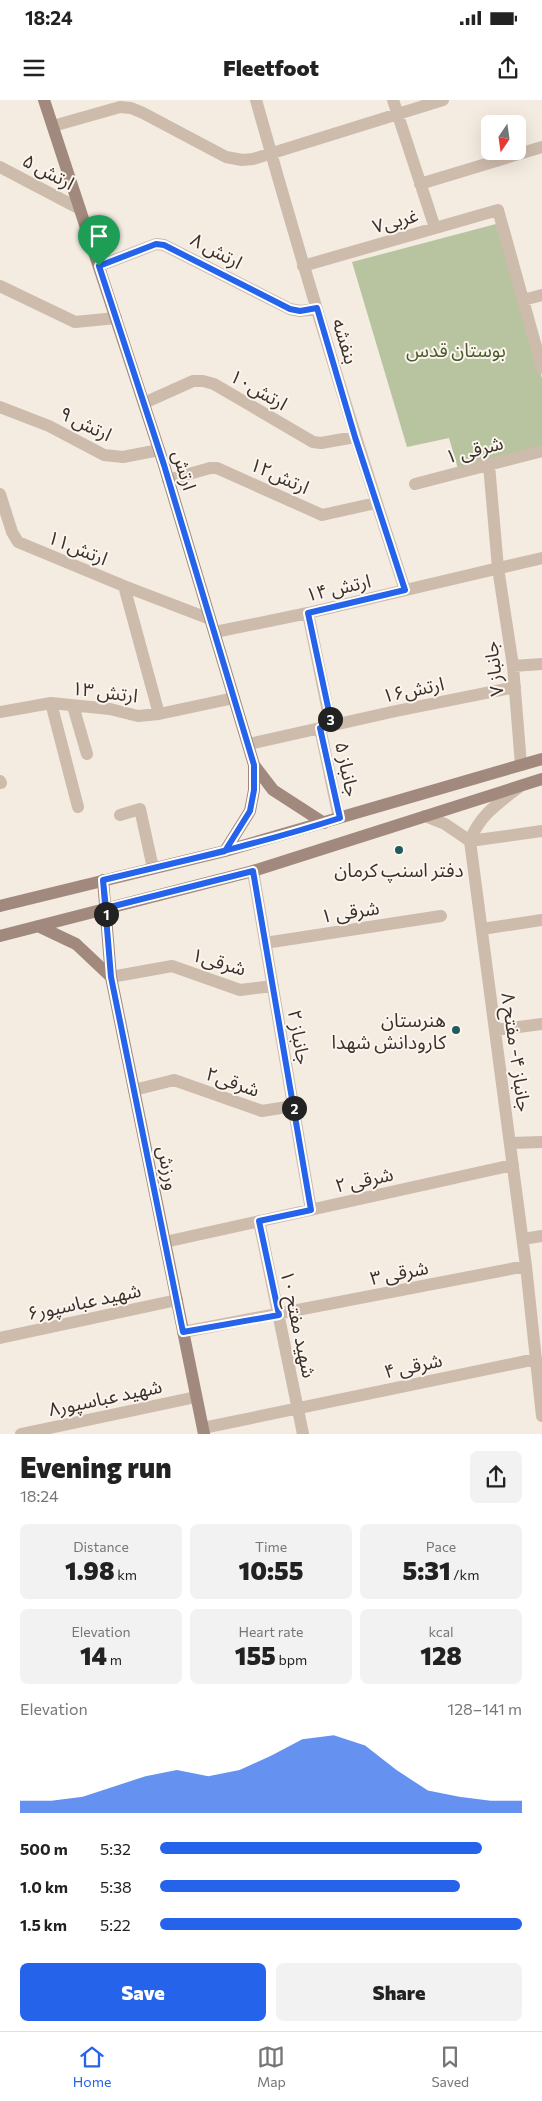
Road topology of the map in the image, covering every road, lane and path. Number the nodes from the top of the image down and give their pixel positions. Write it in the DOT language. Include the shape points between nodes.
graph roads {
  1 [pos="44,100"];
  2 [pos="256,100"];
  3 [pos="394,100"];
  4 [pos="443,100"];
  5 [pos="398,114"];
  6 [pos="53,126"];
  7 [pos="542,147"];
  8 [pos="271,152"];
  9 [pos="0,167"];
  10 [pos="420,184"];
  11 [pos="80,209"];
  12 [pos="435,228"];
  13 [pos="99,266"];
  14 [pos="303,266"];
  15 [pos="0,286"];
  16 [pos="542,295"];
  17 [pos="523,300"];
  18 [pos="317,308"];
  19 [pos="116,318"];
  20 [pos="542,368"];
  21 [pos="144,403"];
  22 [pos="0,407"];
  23 [pos="355,437"];
  24 [pos="159,450"];
  25 [pos="542,451"];
  26 [pos="489,465"];
  27 [pos="168,480"];
  28 [pos="415,484"];
  29 [pos="0,494"];
  30 [pos="376,503"];
  31 [pos="542,558"];
  32 [pos="498,568"];
  33 [pos="124,586"];
  34 [pos="405,590"];
  35 [pos="308,613"];
  36 [pos="210,618"];
  37 [pos="215,632"];
  38 [pos="542,664"];
  39 [pos="513,666"];
  40 [pos="515,687"];
  41 [pos="234,698"];
  42 [pos="51,702"];
  43 [pos="73,706"];
  44 [pos="0,712"];
  45 [pos="159,714"];
  46 [pos="326,727"];
  47 [pos="249,744"];
  48 [pos="87,754"];
  49 [pos="542,759"];
  50 [pos="254,765"];
  51 [pos="521,765"];
  52 [pos="542,780"];
  53 [pos="520,786"];
  54 [pos="78,807"];
  55 [pos="120,815"];
  56 [pos="424,816"];
  57 [pos="340,818"];
  58 [pos="324,823"];
  59 [pos="542,831"];
  60 [pos="470,841"];
  61 [pos="225,851"];
  62 [pos="153,868"];
  63 [pos="253,871"];
  64 [pos="103,880"];
  65 [pos="0,906"];
  66 [pos="106,908"];
  67 [pos="441,916"];
  68 [pos="542,920"];
  69 [pos="38,926"];
  70 [pos="482,929"];
  71 [pos="0,936"];
  72 [pos="265,943"];
  73 [pos="111,977"];
  74 [pos="272,986"];
  75 [pos="542,1024"];
  76 [pos="495,1030"];
  77 [pos="134,1090"];
  78 [pos="293,1106"];
  79 [pos="542,1142"];
  80 [pos="510,1144"];
  81 [pos="513,1166"];
  82 [pos="311,1210"];
  83 [pos="259,1221"];
  84 [pos="542,1236"];
  85 [pos="523,1239"];
  86 [pos="165,1242"];
  87 [pos="526,1266"];
  88 [pos="177,1300"];
  89 [pos="279,1315"];
  90 [pos="183,1332"];
  91 [pos="0,1338"];
  92 [pos="538,1338"];
  93 [pos="536,1359"];
  94 [pos="196,1397"];
  95 [pos="298,1408"];
  96 [pos="542,1416"];
  97 [pos="203,1430"];
  98 [pos="21,1434"];
  99 [pos="303,1434"];
  1 -- 6 [label="street, ارتش"];
  2 -- 8 [label="street, بنفشه"];
  3 -- 5 [label="street"];
  4 -- 5 [label="street"];
  5 -- 8 [label="street"];
  5 -- 10 [label="street"];
  6 -- 8 [label="street" via="120,107 143,113 226,157 248,160"];
  6 -- 11 [label="street, ارتش"];
  7 -- 10 [label="street"];
  8 -- 14 [label="street, بنفشه"];
  9 -- 11 [label="street, ارتش ۵"];
  10 -- 12 [label="street"];
  11 -- 13 [label="street, ارتش"];
  12 -- 14 [label="street, غربی۷"];
  12 -- 17 [label="street, غربی۷" via="498,210"];
  13 -- 18 [label="street, ارتش ۸" via="156,244 164,245 290,309"];
  13 -- 19 [label="street, ارتش"];
  14 -- 18 [label="street, بنفشه"];
  15 -- 19 [label="street" via="75,322"];
  16 -- 17 [label="street"];
  17 -- 20 [label="street"];
  18 -- 23 [label="street, بنفشه"];
  19 -- 21 [label="street, ارتش"];
  21 -- 23 [label="street, ارتش۱۰" via="193,381 202,381 214,384 313,442"];
  21 -- 24 [label="street, ارتش"];
  22 -- 24 [label="street, ارتش ۹" via="49,426 104,455 123,457"];
  23 -- 30 [label="street, بنفشه"];
  24 -- 27 [label="street, ارتش"];
  25 -- 26 [label="street, شرقی ۱"];
  26 -- 28 [label="street, شرقی ۱"];
  26 -- 32 [label="street, جانباز ۷"];
  27 -- 30 [label="street, ارتش۱۲" via="217,468 322,515"];
  27 -- 36 [label="street, ارتش"];
  29 -- 33 [label="street, ارتش۱۱" via="18,542"];
  30 -- 34 [label="street, بنفشه"];
  31 -- 32 [label="street, ارتش ۱۴"];
  32 -- 34 [label="street, ارتش ۱۴"];
  32 -- 39 [label="street, جانباز ۷"];
  33 -- 36 [label="street, ارتش۱۱"];
  33 -- 45 [label="street"];
  34 -- 35 [label="street, ارتش ۱۴"];
  35 -- 37 [label="street, ارتش ۱۴"];
  35 -- 46 [label="street, جانباز ۵"];
  36 -- 37 [label="street, ارتش"];
  37 -- 41 [label="street, ارتش"];
  38 -- 39 [label="street"];
  39 -- 40 [label="street, جانباز ۷"];
  40 -- 46 [label="street, ارتش۱۶"];
  40 -- 51 [label="street, جانباز ۷"];
  41 -- 45 [label="street, ارتش ۱۳"];
  41 -- 47 [label="street, ارتش"];
  42 -- 43 [label="street, ارتش ۱۳"];
  42 -- 44 [label="street, ارتش ۱۳"];
  42 -- 54 [label="street"];
  43 -- 45 [label="street, ارتش ۱۳" via="110,709 132,716"];
  43 -- 48 [label="street"];
  46 -- 47 [label="street, ارتش۱۶"];
  46 -- 57 [label="street, جانباز ۵"];
  47 -- 50 [label="street, ارتش"];
  49 -- 51 [label="street"];
  50 -- 58 [label="street, ارتش" via="273,790"];
  50 -- 61 [label="street" via="250,811"];
  51 -- 57 [label="street"];
  52 -- 53 [label="street"];
  53 -- 56 [label="street"];
  53 -- 60 [label="street" via="484,814"];
  55 -- 62 [label="street" via="140,810"];
  56 -- 60 [label="street" via="445,824"];
  56 -- 63 [label="street"];
  57 -- 58 [label="street"];
  58 -- 61 [label="street"];
  59 -- 60 [label="street"];
  60 -- 70 [label="street, جانباز ۴- مفتح ۸"];
  61 -- 62 [label="street"];
  62 -- 64 [label="street"];
  63 -- 66 [label="street"];
  63 -- 72 [label="street, جانباز ۲"];
  64 -- 65 [label="street"];
  64 -- 66 [label="street, ورزش"];
  66 -- 69 [label="street"];
  66 -- 73 [label="street, ورزش"];
  67 -- 72 [label="street, شرقی ۱"];
  68 -- 70 [label="street"];
  69 -- 71 [label="street"];
  69 -- 73 [label="street" via="76,944"];
  70 -- 76 [label="street, جانباز ۴- مفتح ۸"];
  72 -- 74 [label="street, جانباز ۲"];
  73 -- 74 [label="street, شرقی۱" via="172,966 240,990"];
  73 -- 77 [label="street, ورزش"];
  74 -- 78 [label="street, جانباز ۲"];
  75 -- 76 [label="street"];
  76 -- 80 [label="street, جانباز ۴- مفتح ۸"];
  77 -- 78 [label="street, شرقی۲" via="174,1080 262,1111"];
  77 -- 86 [label="street, ورزش"];
  78 -- 82 [label="street, جانباز ۲"];
  79 -- 80 [label="street"];
  80 -- 81 [label="street, جانباز ۴- مفتح ۸"];
  81 -- 82 [label="street, شرقی ۲"];
  81 -- 85 [label="street, جانباز ۴- مفتح ۸"];
  82 -- 83 [label="street, شرقی ۲"];
  83 -- 86 [label="street, شرقی ۲"];
  83 -- 89 [label="street, شهید مفتح ۱۰"];
  84 -- 85 [label="street"];
  85 -- 87 [label="street, جانباز ۴- مفتح ۸"];
  86 -- 88 [label="street, ورزش"];
  87 -- 89 [label="street, شرقی ۳"];
  87 -- 92 [label="street, جانباز ۴- مفتح ۸"];
  88 -- 90 [label="street, ورزش"];
  88 -- 91 [label="street, شهید عباسپور۶"];
  89 -- 90 [label="street"];
  89 -- 95 [label="street, شهید مفتح ۱۰"];
  90 -- 94 [label="street, ورزش"];
  92 -- 93 [label="street, جانباز ۴- مفتح ۸"];
  93 -- 95 [label="street, شرقی ۴"];
  93 -- 96 [label="street, جانباز ۴- مفتح ۸"];
  94 -- 97 [label="street, ورزش"];
  94 -- 98 [label="street, شهید عباسپور۸"];
  95 -- 97 [label="street"];
  95 -- 99 [label="street, شهید مفتح ۱۰"];
}
